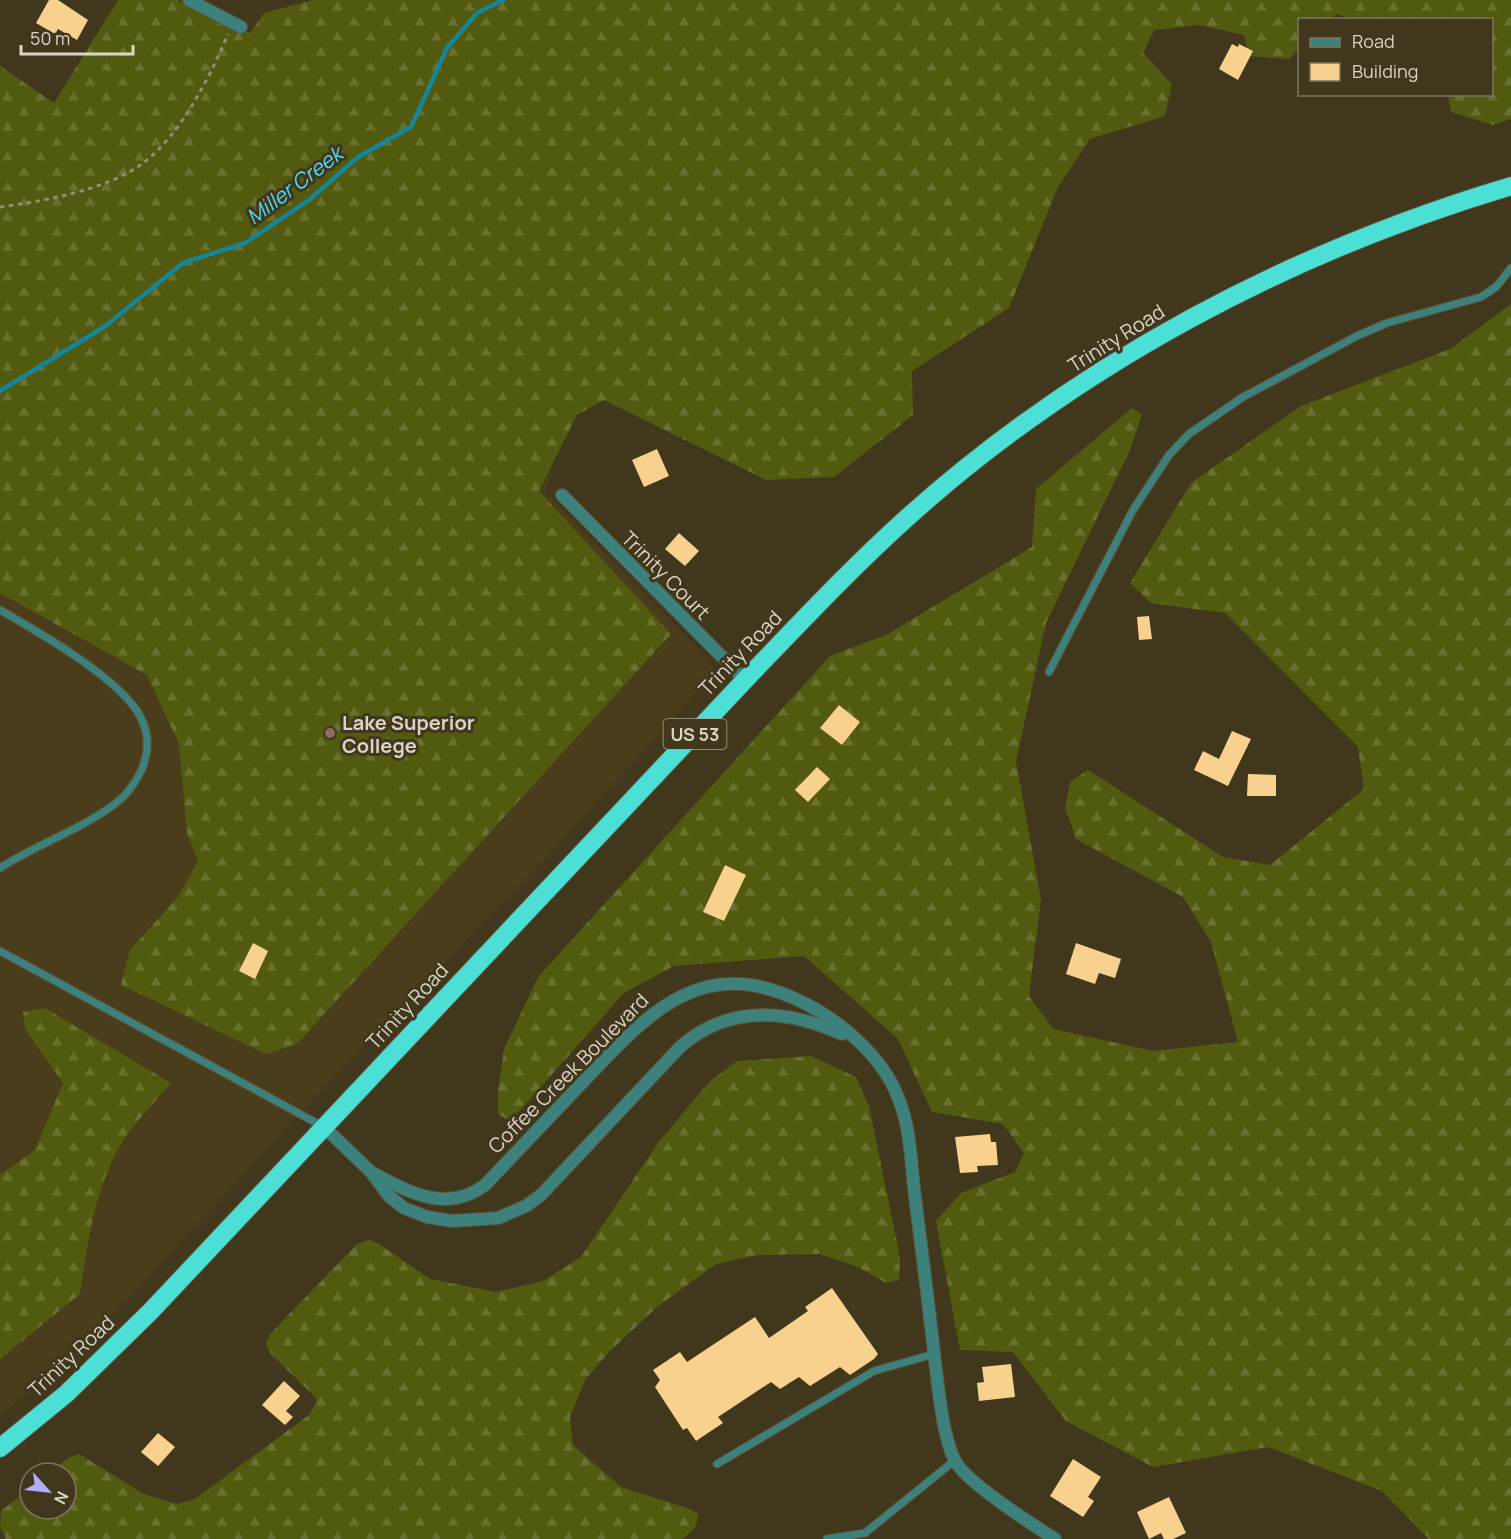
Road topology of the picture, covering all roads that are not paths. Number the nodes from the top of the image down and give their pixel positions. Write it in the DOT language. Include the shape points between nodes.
graph roads {
  1 [pos="189,0"];
  2 [pos="237,25"];
  3 [pos="1510,190"];
  4 [pos="1511,268"];
  5 [pos="562,495"];
  6 [pos="0,610"];
  7 [pos="1049,672"];
  8 [pos="745,680"];
  9 [pos="0,868"];
  10 [pos="0,951"];
  11 [pos="859,1043"];
  12 [pos="324,1127"];
  13 [pos="371,1172"];
  14 [pos="934,1354"];
  15 [pos="0,1448"];
  16 [pos="954,1461"];
  17 [pos="717,1464"];
  18 [pos="827,1539"];
  19 [pos="1055,1539"];
  1 -- 2 [label="street"];
  3 -- 8 [label="highway, Trinity Road / US 53" via="1410,218 1275,275 1184,322 1077,387 908,516"];
  4 -- 7 [label="lane" via="1496,287 1481,297 1387,323 1358,336 1243,397 1189,434 1169,455 1133,510"];
  5 -- 8 [label="street, Trinity Court"];
  6 -- 9 [label="lane" via="57,645 124,695 141,718 148,746 139,775 118,802"];
  8 -- 12 [label="highway, Trinity Road / US 53"];
  10 -- 12 [label="lane"];
  11 -- 13 [label="street, Coffee Creek Boulevard" via="810,1021 777,1014 753,1015 707,1029 680,1047 541,1195 498,1218 452,1221 415,1213 395,1202"];
  11 -- 13 [label="street, Coffee Creek Boulevard" via="818,1011 777,991 735,984 700,989 680,995 650,1014 478,1190 457,1199 432,1199 406,1191"];
  11 -- 14 [label="street, Coffee Creek Boulevard" via="885,1072 905,1118"];
  12 -- 13 [label="street, Coffee Creek Boulevard"];
  12 -- 15 [label="highway, Trinity Road / US 53" via="117,1346"];
  14 -- 16 [label="street, Coffee Creek Boulevard" via="940,1403"];
  14 -- 17 [label="lane" via="874,1371"];
  16 -- 18 [label="lane" via="865,1533"];
  16 -- 19 [label="street" via="1009,1509"];
}
